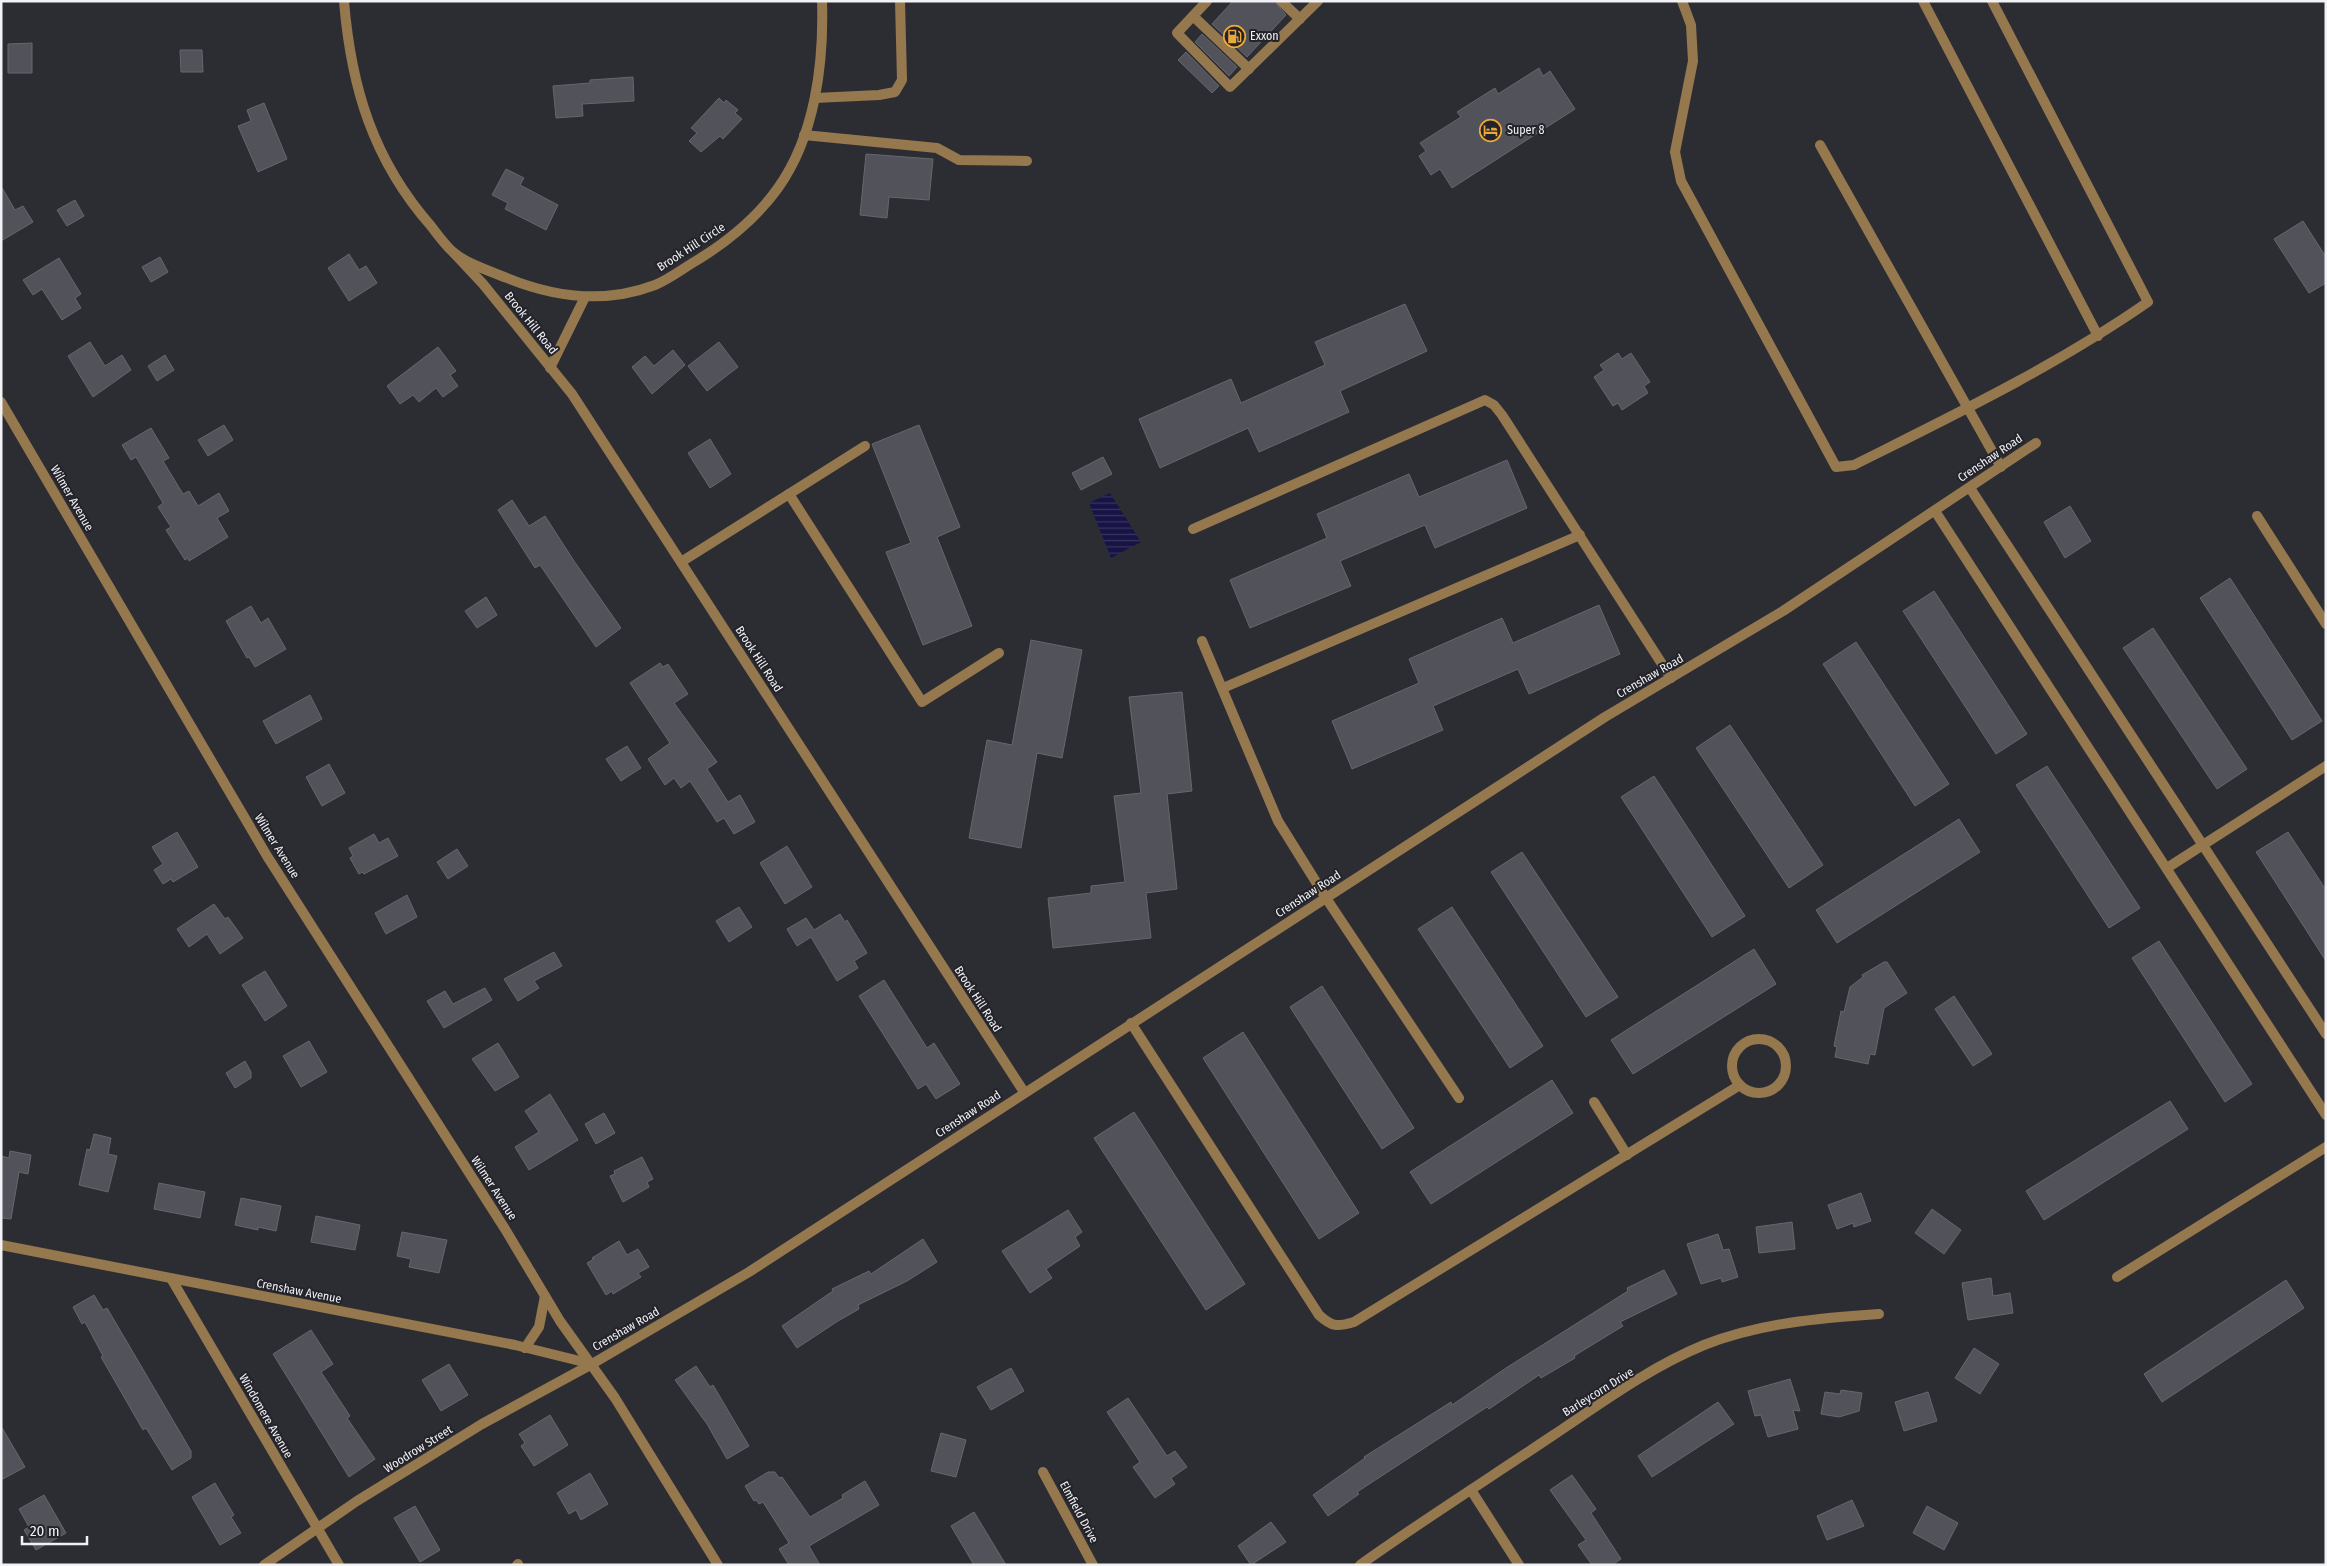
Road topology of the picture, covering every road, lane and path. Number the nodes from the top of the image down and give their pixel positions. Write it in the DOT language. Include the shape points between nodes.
graph roads {
  1 [pos="344,1"];
  2 [pos="822,1"];
  3 [pos="900,1"];
  4 [pos="1207,1"];
  5 [pos="1281,1"];
  6 [pos="1318,1"];
  7 [pos="1682,1"];
  8 [pos="1923,1"];
  9 [pos="1992,1"];
  10 [pos="1193,16"];
  11 [pos="1300,19"];
  12 [pos="1249,69"];
  13 [pos="815,98"];
  14 [pos="804,135"];
  15 [pos="1820,145"];
  16 [pos="1028,161"];
  17 [pos="454,253"];
  18 [pos="585,297"];
  19 [pos="2098,336"];
  20 [pos="550,368"];
  21 [pos="1,402"];
  22 [pos="1967,408"];
  23 [pos="2036,443"];
  24 [pos="865,446"];
  25 [pos="2001,467"];
  26 [pos="1970,488"];
  27 [pos="789,494"];
  28 [pos="1935,511"];
  29 [pos="2257,516"];
  30 [pos="1193,529"];
  31 [pos="1580,535"];
  32 [pos="681,562"];
  33 [pos="2326,624"];
  34 [pos="1202,641"];
  35 [pos="999,653"];
  36 [pos="1671,678"];
  37 [pos="1223,688"];
  38 [pos="2326,766"];
  39 [pos="2202,846"];
  40 [pos="2167,868"];
  41 [pos="1326,898"];
  42 [pos="1131,1023"];
  43 [pos="2326,1034"];
  44 [pos="1740,1085"];
  45 [pos="1024,1092"];
  46 [pos="1459,1098"];
  47 [pos="1594,1102"];
  48 [pos="2326,1114"];
  49 [pos="2326,1147"];
  50 [pos="1627,1155"];
  51 [pos="1,1244"];
  52 [pos="2117,1277"];
  53 [pos="172,1280"];
  54 [pos="545,1296"];
  55 [pos="1879,1314"];
  56 [pos="525,1348"];
  57 [pos="592,1364"];
  58 [pos="1043,1472"];
  59 [pos="1471,1490"];
  60 [pos="317,1528"];
  61 [pos="264,1565"];
  62 [pos="339,1565"];
  63 [pos="718,1565"];
  64 [pos="1093,1565"];
  65 [pos="1360,1565"];
  66 [pos="1519,1565"];
  1 -- 17 [label="street, Brook Hill Circle" via="351,62 374,139 416,209"];
  2 -- 13 [label="street, Brook Hill Circle" via="823,30"];
  3 -- 13 [label="street" via="902,80 895,92"];
  4 -- 10 [label="street"];
  5 -- 11 [label="street"];
  6 -- 11 [label="street"];
  7 -- 22 [label="street" via="1691,25 1693,61 1676,152 1681,181 1836,467 1854,465"];
  8 -- 19 [label="street"];
  9 -- 19 [label="street" via="2148,302"];
  10 -- 12 [label="street"];
  10 -- 12 [label="street" via="1177,33 1230,87"];
  11 -- 12 [label="street"];
  13 -- 14 [label="street, Brook Hill Circle"];
  14 -- 16 [label="street" via="937,148 960,160"];
  14 -- 18 [label="street, Brook Hill Circle" via="778,188 743,226 712,251 657,284 615,295"];
  15 -- 22 [label="street"];
  17 -- 18 [label="street, Brook Hill Circle" via="523,284 555,294"];
  17 -- 20 [label="street, Brook Hill Road"];
  18 -- 20 [label="street"];
  19 -- 22 [label="street"];
  20 -- 32 [label="street, Brook Hill Road" via="572,394"];
  21 -- 54 [label="street, Wilmer Avenue" via="262,848"];
  22 -- 25 [label="street"];
  23 -- 25 [label="street, Crenshaw Road"];
  24 -- 27 [label="street"];
  25 -- 26 [label="street, Crenshaw Road"];
  26 -- 28 [label="street, Crenshaw Road"];
  26 -- 39 [label="street"];
  27 -- 32 [label="street"];
  27 -- 35 [label="street" via="922,702"];
  28 -- 36 [label="street, Crenshaw Road" via="1783,611"];
  28 -- 40 [label="street"];
  29 -- 33 [label="street"];
  30 -- 31 [label="street" via="1484,400 1494,405 1502,415"];
  31 -- 36 [label="street"];
  31 -- 37 [label="street"];
  32 -- 45 [label="street, Brook Hill Road"];
  34 -- 37 [label="street"];
  36 -- 41 [label="street, Crenshaw Road" via="1604,717"];
  37 -- 41 [label="street" via="1278,821"];
  38 -- 39 [label="street"];
  39 -- 40 [label="street"];
  39 -- 43 [label="street"];
  40 -- 48 [label="street"];
  41 -- 42 [label="street, Crenshaw Road"];
  41 -- 46 [label="street"];
  42 -- 45 [label="street, Crenshaw Road"];
  42 -- 50 [label="street" via="1319,1315 1329,1324 1341,1326 1354,1322"];
  44 -- 44 [label="street" via="1756,1093 1773,1089 1784,1076 1785,1058 1781,1050 1761,1039 1741,1046 1732,1065"];
  44 -- 50 [label="street"];
  45 -- 57 [label="street, Crenshaw Road" via="749,1272"];
  47 -- 50 [label="street"];
  49 -- 52 [label="street"];
  51 -- 53 [label="street, Crenshaw Avenue"];
  53 -- 56 [label="street, Crenshaw Avenue"];
  53 -- 60 [label="street, Windomere Avenue"];
  54 -- 56 [label="street" via="539,1327"];
  54 -- 57 [label="street, Wilmer Avenue"];
  55 -- 59 [label="street, Barleycorn Drive" via="1828,1317 1764,1327 1706,1345 1672,1360"];
  56 -- 57 [label="street, Crenshaw Avenue"];
  57 -- 60 [label="street, Woodrow Street" via="482,1424"];
  57 -- 63 [label="street, Wilmer Avenue"];
  58 -- 64 [label="street, Elmfield Drive"];
  59 -- 65 [label="street, Barleycorn Drive"];
  59 -- 66 [label="street"];
  60 -- 61 [label="street, Woodrow Street"];
  60 -- 62 [label="street, Windomere Avenue"];
}
